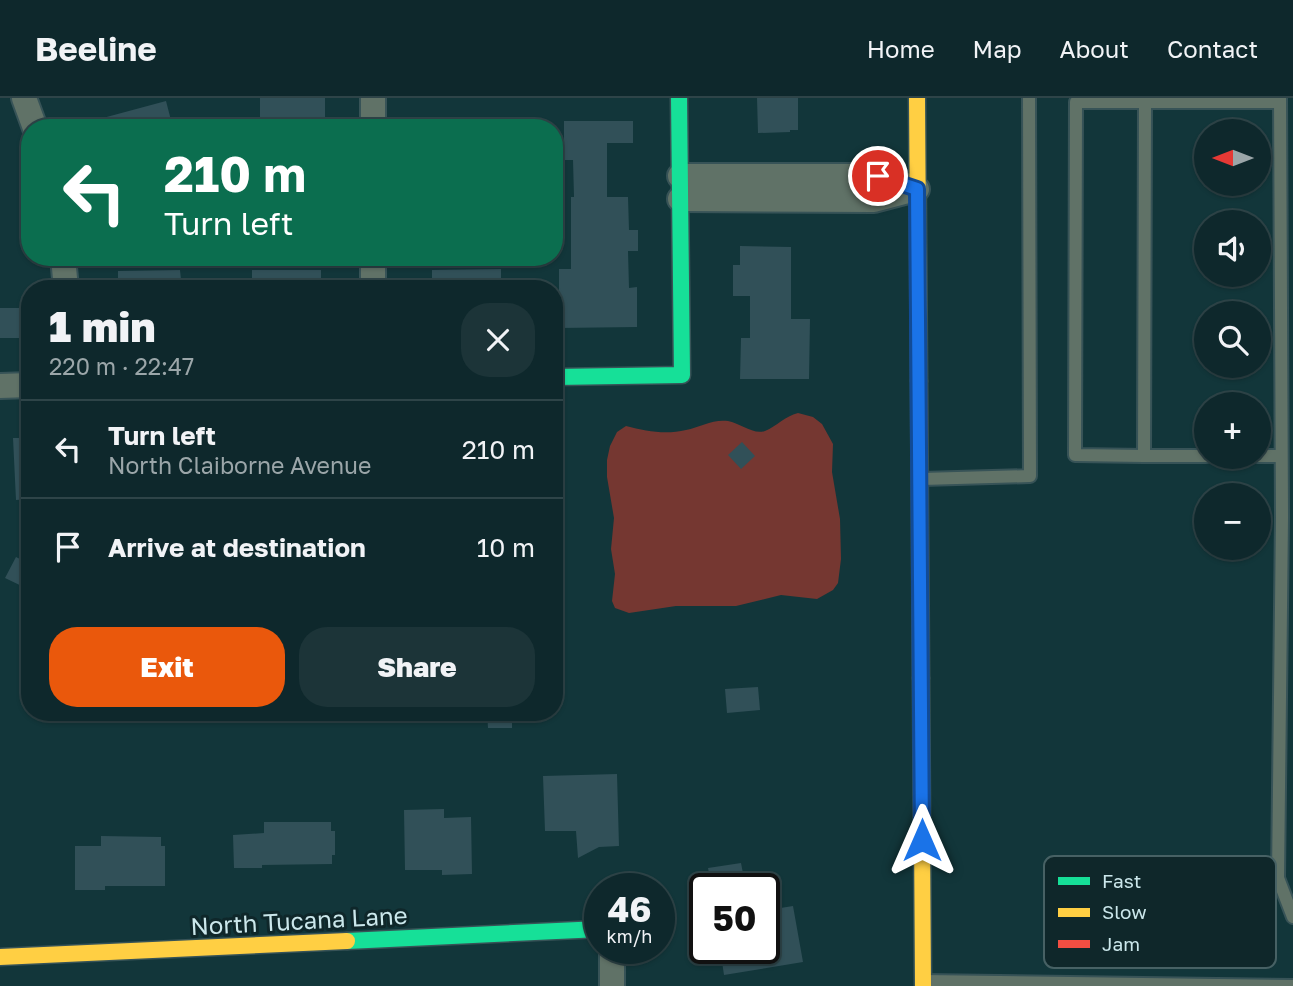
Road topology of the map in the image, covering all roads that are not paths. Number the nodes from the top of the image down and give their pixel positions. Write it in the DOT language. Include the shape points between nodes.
graph roads {
  1 [pos="24,98"];
  2 [pos="373,98"];
  3 [pos="679,98"];
  4 [pos="917,98"];
  5 [pos="1029,98"];
  6 [pos="1280,100"];
  7 [pos="1146,102"];
  8 [pos="32,119"];
  9 [pos="373,119"];
  10 [pos="680,187"];
  11 [pos="917,189"];
  12 [pos="563,377"];
  13 [pos="21,385"];
  14 [pos="0,386"];
  15 [pos="1144,456"];
  16 [pos="1194,456"];
  17 [pos="1271,456"];
  18 [pos="1281,456"];
  19 [pos="919,479"];
  20 [pos="1293,917"];
  21 [pos="584,930"];
  22 [pos="0,957"];
  23 [pos="612,964"];
  24 [pos="923,984"];
  25 [pos="612,986"];
  26 [pos="1293,986"];
  1 -- 8 [label="street"];
  2 -- 9 [label="street"];
  3 -- 10 [label="street"];
  4 -- 11 [label="street"];
  5 -- 19 [label="lane" via="1030,476"];
  6 -- 7 [label="lane"];
  6 -- 18 [label="lane"];
  7 -- 15 [label="lane"];
  7 -- 15 [label="lane" via="1076,102 1075,455"];
  10 -- 11 [label="street" via="878,176"];
  10 -- 12 [label="street" via="682,375"];
  11 -- 19 [label="street"];
  13 -- 14 [label="street"];
  15 -- 16 [label="lane"];
  17 -- 18 [label="lane"];
  18 -- 20 [label="lane" via="1278,878"];
  19 -- 24 [label="street"];
  21 -- 22 [label="street, North Tucana Lane"];
  23 -- 25 [label="street"];
  24 -- 26 [label="lane"];
}
